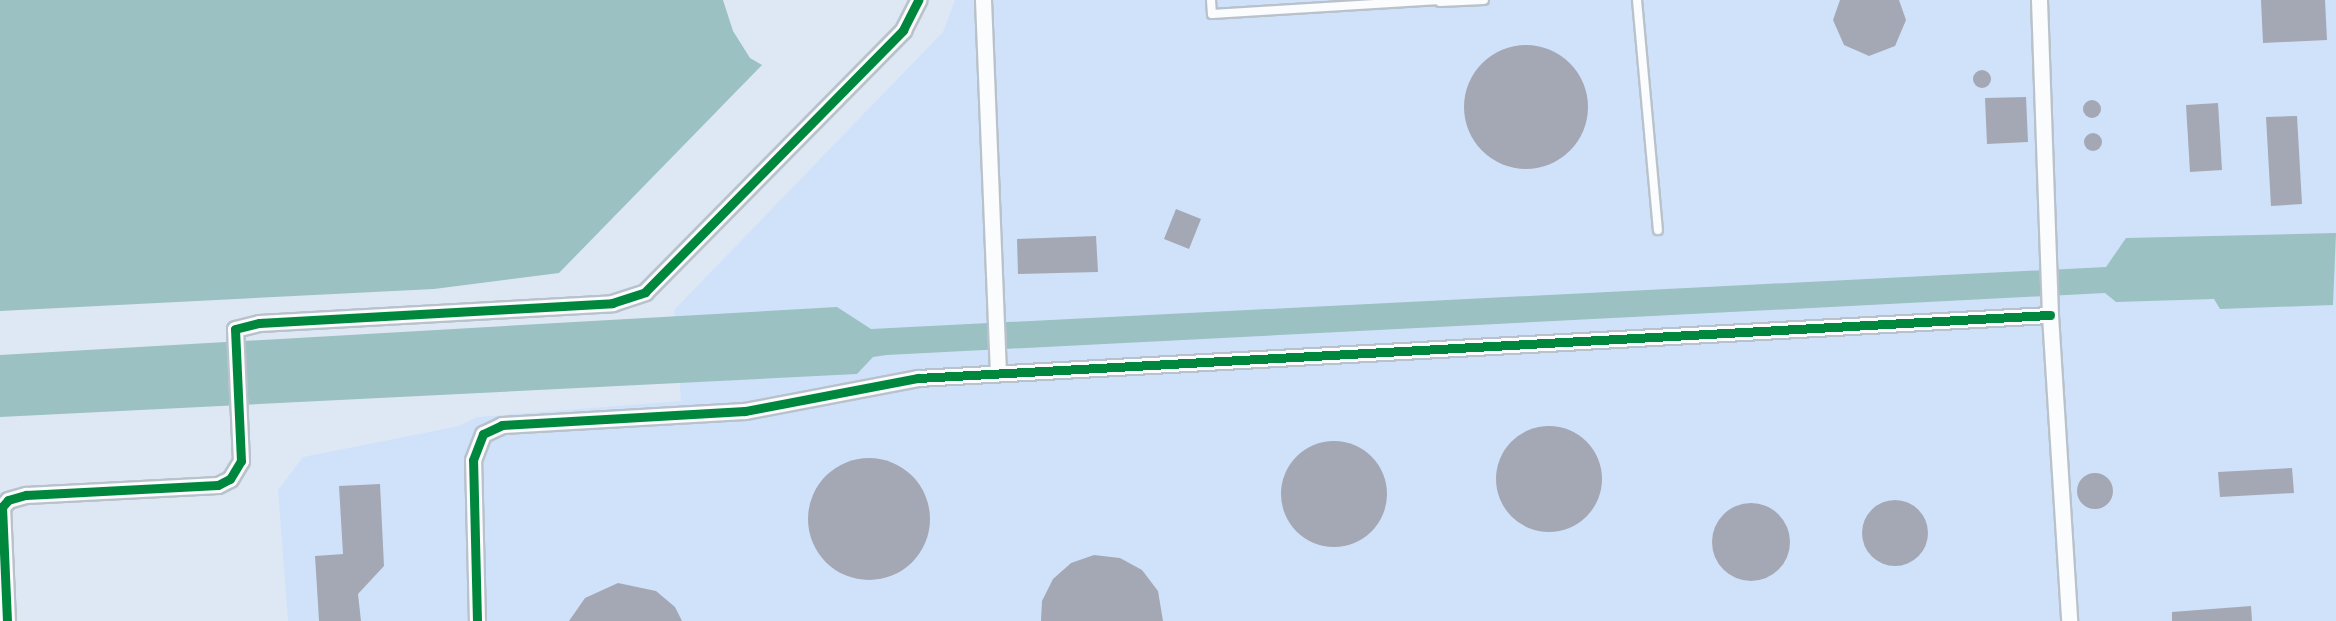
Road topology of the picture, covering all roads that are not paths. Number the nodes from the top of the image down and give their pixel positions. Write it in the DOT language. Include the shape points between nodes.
graph roads {
  1 [pos="918,0"];
  2 [pos="983,0"];
  3 [pos="1211,0"];
  4 [pos="1484,0"];
  5 [pos="1637,0"];
  6 [pos="2039,0"];
  7 [pos="1440,1"];
  8 [pos="1658,230"];
  9 [pos="2050,308"];
  10 [pos="999,365"];
  11 [pos="7,621"];
  12 [pos="477,621"];
  13 [pos="2069,621"];
  1 -- 11 [label="street" via="903,30 645,292 612,303 260,323 235,329 242,461 230,479 218,485 26,495 8,501 2,507"];
  2 -- 10 [label="street"];
  3 -- 7 [label="lane" via="1212,14"];
  4 -- 7 [label="lane"];
  5 -- 8 [label="lane"];
  6 -- 9 [label="street"];
  9 -- 10 [label="street"];
  9 -- 13 [label="street"];
  10 -- 12 [label="street" via="745,411 502,425 483,434 473,460"];
}
